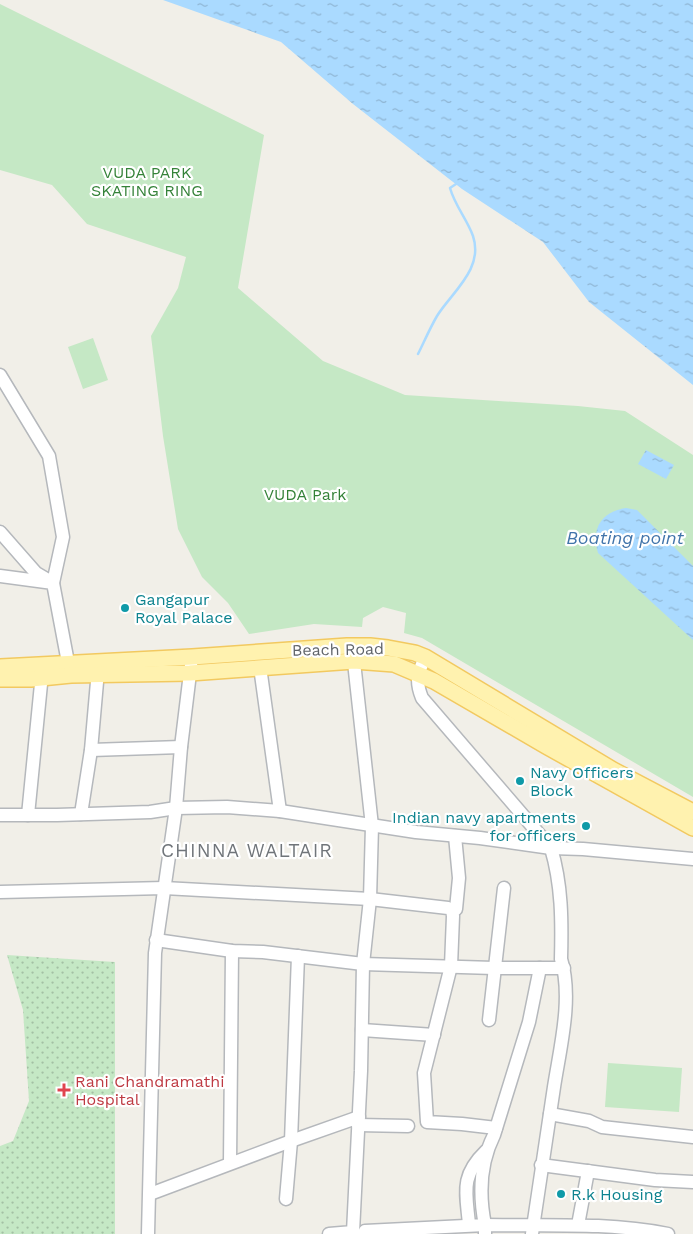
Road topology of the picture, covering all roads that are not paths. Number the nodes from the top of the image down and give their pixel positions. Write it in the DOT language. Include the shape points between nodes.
graph roads {
  1 [pos="0,375"];
  2 [pos="0,532"];
  3 [pos="0,576"];
  4 [pos="54,583"];
  5 [pos="352,646"];
  6 [pos="192,657"];
  7 [pos="425,657"];
  8 [pos="354,661"];
  9 [pos="0,667"];
  10 [pos="260,667"];
  11 [pos="70,669"];
  12 [pos="418,672"];
  13 [pos="190,673"];
  14 [pos="0,679"];
  15 [pos="98,682"];
  16 [pos="41,684"];
  17 [pos="181,746"];
  18 [pos="91,750"];
  19 [pos="176,808"];
  20 [pos="280,811"];
  21 [pos="693,812"];
  22 [pos="81,814"];
  23 [pos="0,815"];
  24 [pos="28,815"];
  25 [pos="372,826"];
  26 [pos="693,828"];
  27 [pos="455,836"];
  28 [pos="551,848"];
  29 [pos="693,859"];
  30 [pos="164,888"];
  31 [pos="504,888"];
  32 [pos="0,892"];
  33 [pos="370,899"];
  34 [pos="456,909"];
  35 [pos="156,940"];
  36 [pos="232,951"];
  37 [pos="298,956"];
  38 [pos="364,964"];
  39 [pos="451,966"];
  40 [pos="494,968"];
  41 [pos="540,968"];
  42 [pos="564,968"];
  43 [pos="489,1020"];
  44 [pos="362,1030"];
  45 [pos="434,1035"];
  46 [pos="550,1114"];
  47 [pos="359,1121"];
  48 [pos="408,1126"];
  49 [pos="496,1128"];
  50 [pos="693,1137"];
  51 [pos="291,1141"];
  52 [pos="486,1151"];
  53 [pos="230,1163"];
  54 [pos="542,1166"];
  55 [pos="588,1171"];
  56 [pos="693,1182"];
  57 [pos="150,1194"];
  58 [pos="286,1199"];
  59 [pos="469,1224"];
  60 [pos="575,1228"];
  61 [pos="485,1229"];
  62 [pos="452,1230"];
  63 [pos="533,1230"];
  64 [pos="361,1232"];
  65 [pos="148,1234"];
  66 [pos="329,1234"];
  67 [pos="668,1234"];
  1 -- 4 [label="street" via="49,456 63,538"];
  2 -- 4 [label="street" via="36,573"];
  3 -- 4 [label="street"];
  4 -- 11 [label="street"];
  5 -- 6 [label="main road, Beach Road"];
  5 -- 7 [label="main road, Beach Road" via="415,652"];
  5 -- 8 [label="street"];
  6 -- 11 [label="main road, Beach Road"];
  6 -- 13 [label="street"];
  7 -- 12 [label="street"];
  7 -- 21 [label="main road, Beach Road" via="613,770"];
  8 -- 10 [label="main road, Beach Road"];
  8 -- 12 [label="main road, Beach Road" via="394,664"];
  8 -- 25 [label="street"];
  9 -- 11 [label="main road, Beach Road"];
  10 -- 13 [label="main road, Beach Road"];
  10 -- 20 [label="street"];
  11 -- 13 [label="main road, Beach Road"];
  11 -- 14 [label="main road, Beach Road" via="31,679"];
  12 -- 26 [label="main road, Beach Road"];
  12 -- 28 [label="street" via="418,689 422,698"];
  13 -- 17 [label="street"];
  15 -- 18 [label="street"];
  16 -- 24 [label="street"];
  17 -- 18 [label="street"];
  17 -- 19 [label="street"];
  18 -- 22 [label="street"];
  19 -- 20 [label="street"];
  19 -- 22 [label="street"];
  19 -- 30 [label="street"];
  20 -- 25 [label="street"];
  22 -- 24 [label="street"];
  23 -- 24 [label="street"];
  25 -- 27 [label="street"];
  25 -- 33 [label="street"];
  27 -- 28 [label="street"];
  27 -- 34 [label="street" via="459,878"];
  28 -- 29 [label="street"];
  28 -- 42 [label="street" via="560,890 561,959"];
  30 -- 32 [label="street"];
  30 -- 33 [label="street"];
  30 -- 35 [label="street"];
  31 -- 40 [label="street"];
  33 -- 38 [label="street"];
  33 -- 39 [label="street" via="452,910"];
  35 -- 36 [label="street"];
  35 -- 57 [label="street"];
  36 -- 37 [label="street"];
  36 -- 53 [label="street"];
  37 -- 38 [label="street"];
  37 -- 51 [label="street"];
  38 -- 39 [label="street"];
  38 -- 44 [label="street"];
  39 -- 40 [label="street"];
  39 -- 45 [label="street"];
  40 -- 41 [label="street"];
  40 -- 43 [label="street"];
  41 -- 42 [label="street"];
  41 -- 49 [label="street" via="529,1022"];
  42 -- 46 [label="street" via="564,1025"];
  44 -- 45 [label="street"];
  44 -- 47 [label="street"];
  45 -- 49 [label="street" via="424,1073 427,1122"];
  46 -- 50 [label="street" via="589,1121 602,1127"];
  46 -- 54 [label="street"];
  47 -- 48 [label="street"];
  47 -- 51 [label="street"];
  47 -- 64 [label="street"];
  49 -- 52 [label="street"];
  51 -- 53 [label="street"];
  51 -- 58 [label="street"];
  52 -- 59 [label="street" via="469,1172 467,1180"];
  52 -- 61 [label="street" via="481,1194"];
  53 -- 57 [label="street"];
  54 -- 55 [label="street"];
  54 -- 63 [label="street"];
  55 -- 56 [label="street"];
  55 -- 60 [label="street"];
  57 -- 65 [label="street"];
  59 -- 61 [label="street"];
  59 -- 62 [label="street"];
  60 -- 63 [label="street"];
  60 -- 67 [label="street" via="601,1225"];
  61 -- 63 [label="street"];
  62 -- 64 [label="street"];
  64 -- 66 [label="street"];
}
